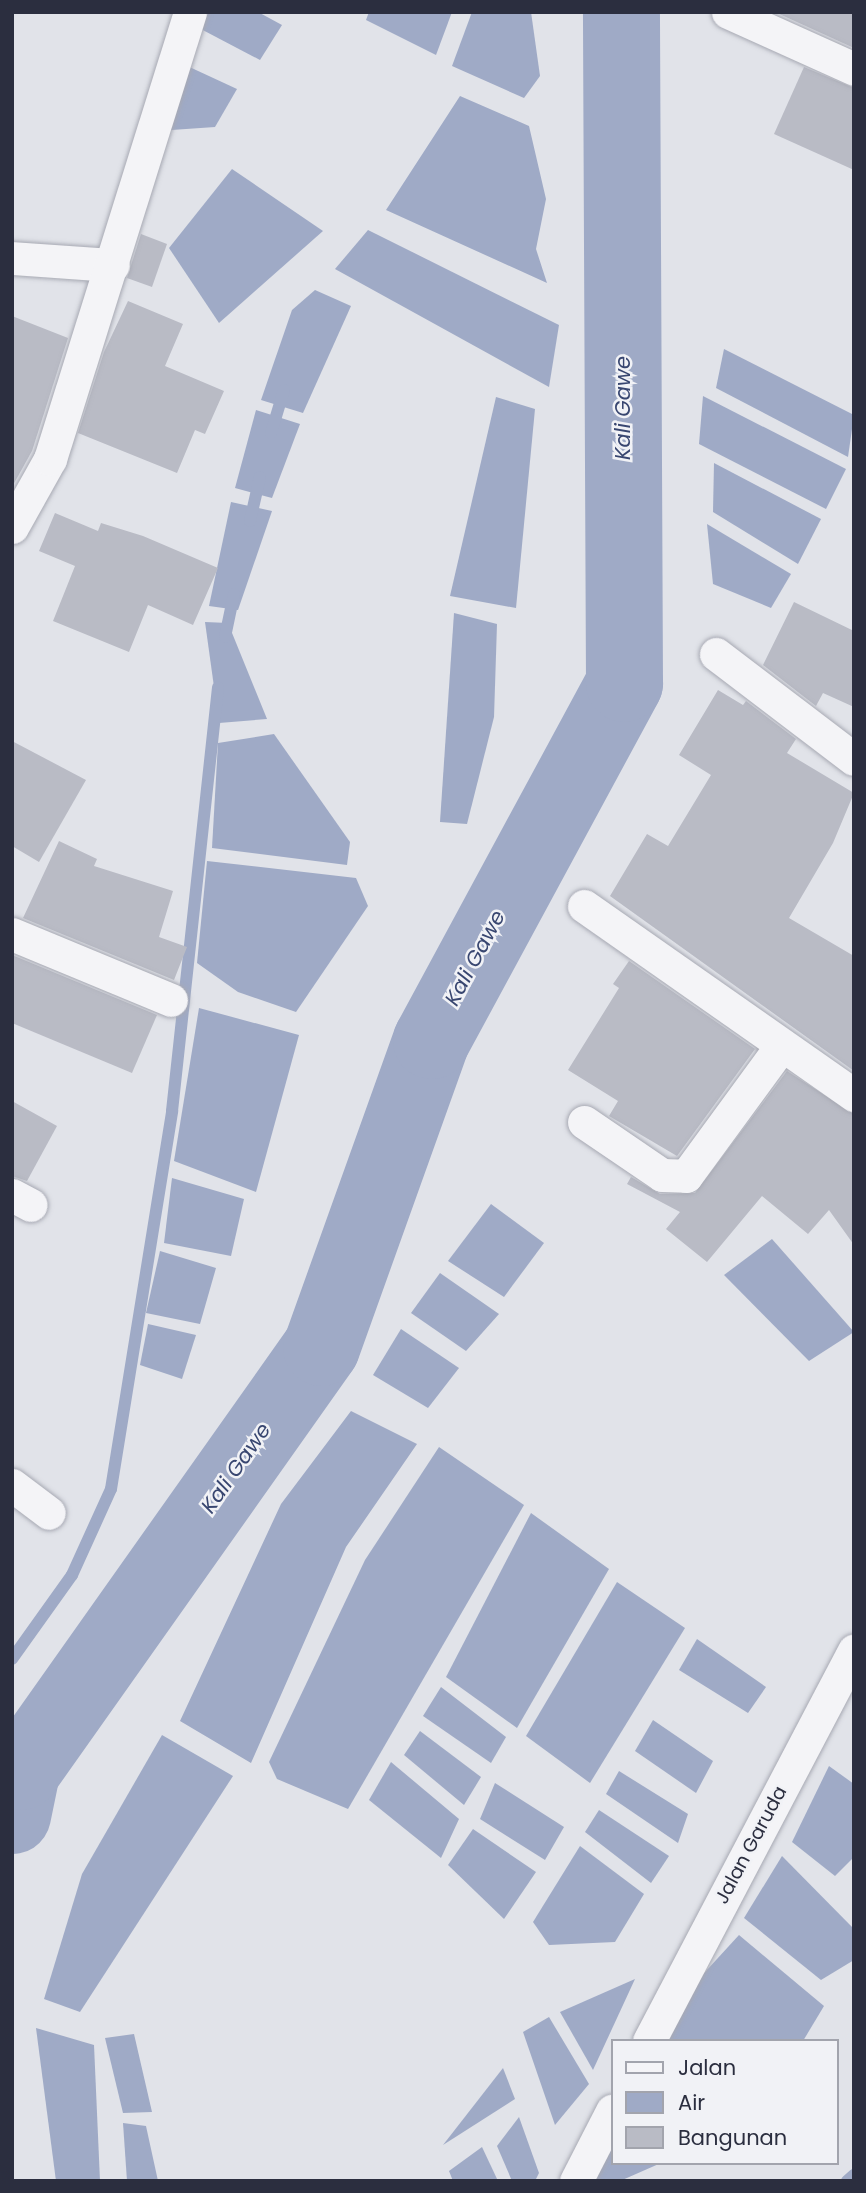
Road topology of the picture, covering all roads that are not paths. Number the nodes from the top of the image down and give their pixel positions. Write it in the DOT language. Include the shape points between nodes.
graph roads {
  1 [pos="190,12"];
  2 [pos="728,12"];
  3 [pos="854,69"];
  4 [pos="12,258"];
  5 [pos="113,265"];
  6 [pos="12,527"];
  7 [pos="716,654"];
  8 [pos="854,759"];
  9 [pos="584,906"];
  10 [pos="12,934"];
  11 [pos="171,1000"];
  12 [pos="782,1045"];
  13 [pos="854,1095"];
  14 [pos="584,1122"];
  15 [pos="12,1485"];
  16 [pos="49,1513"];
  17 [pos="854,1650"];
  18 [pos="650,2039"];
  19 [pos="610,2115"];
  20 [pos="576,2181"];
  1 -- 5 [label="street"];
  2 -- 3 [label="street"];
  4 -- 5 [label="street"];
  5 -- 6 [label="street" via="50,459"];
  7 -- 8 [label="street"];
  9 -- 12 [label="street"];
  10 -- 11 [label="street"];
  12 -- 13 [label="street"];
  12 -- 14 [label="street" via="686,1176 663,1175"];
  15 -- 16 [label="street"];
  17 -- 18 [label="street, Jalan Garuda"];
  19 -- 20 [label="street"];
}
